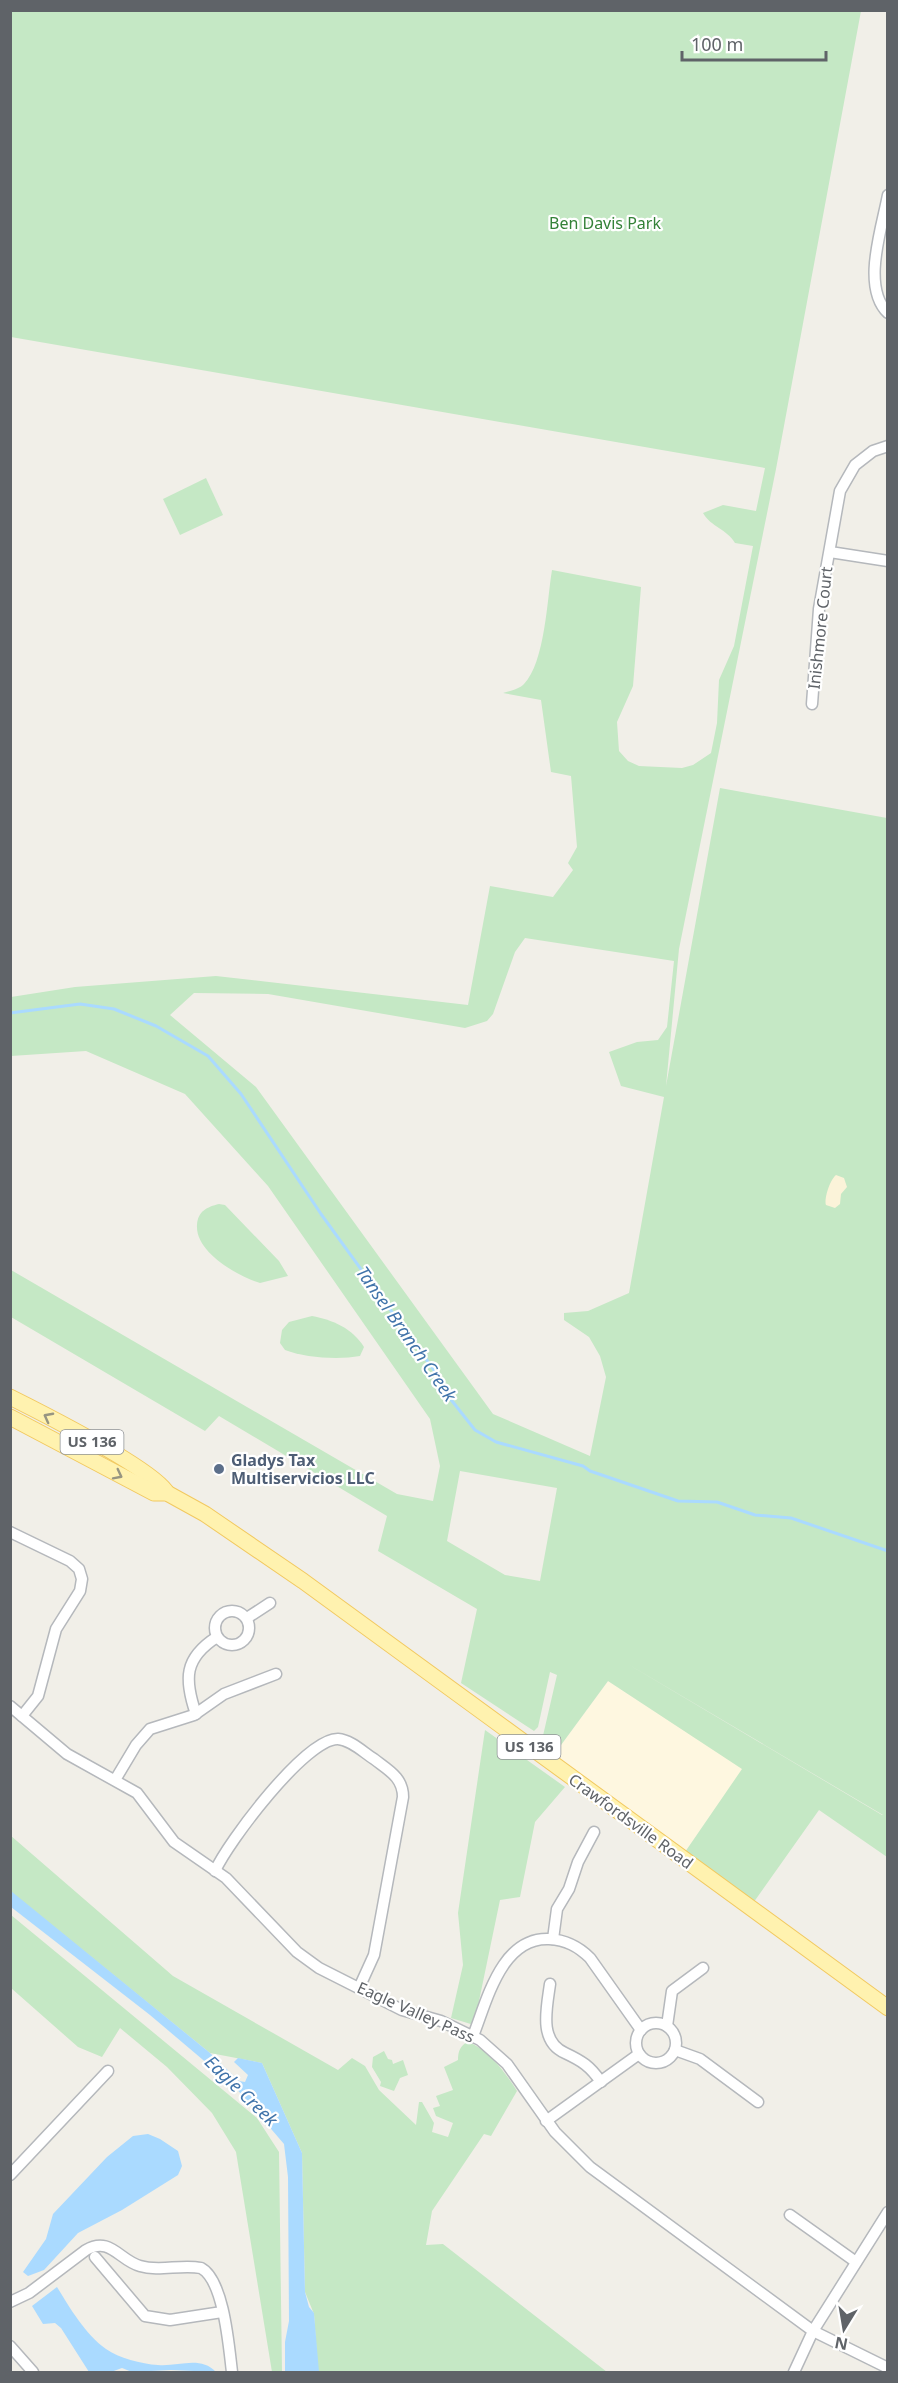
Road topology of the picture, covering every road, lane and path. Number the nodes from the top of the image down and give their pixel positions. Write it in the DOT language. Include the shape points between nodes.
graph roads {
  1 [pos="888,195"];
  2 [pos="885,310"];
  3 [pos="888,446"];
  4 [pos="830,552"];
  5 [pos="888,561"];
  6 [pos="812,704"];
  7 [pos="10,1397"];
  8 [pos="10,1418"];
  9 [pos="167,1493"];
  10 [pos="12,1533"];
  11 [pos="270,1604"];
  12 [pos="247,1618"];
  13 [pos="217,1637"];
  14 [pos="276,1674"];
  15 [pos="10,1706"];
  16 [pos="196,1714"];
  17 [pos="22,1716"];
  18 [pos="115,1780"];
  19 [pos="594,1832"];
  20 [pos="215,1871"];
  21 [pos="553,1939"];
  22 [pos="704,1968"];
  23 [pos="550,1984"];
  24 [pos="359,1988"];
  25 [pos="888,2008"];
  26 [pos="667,2026"];
  27 [pos="641,2030"];
  28 [pos="473,2036"];
  29 [pos="675,2050"];
  30 [pos="639,2054"];
  31 [pos="108,2071"];
  32 [pos="601,2082"];
  33 [pos="758,2102"];
  34 [pos="546,2121"];
  35 [pos="10,2175"];
  36 [pos="888,2212"];
  37 [pos="790,2216"];
  38 [pos="95,2257"];
  39 [pos="856,2262"];
  40 [pos="10,2302"];
  41 [pos="222,2312"];
  42 [pos="813,2331"];
  43 [pos="10,2346"];
  44 [pos="888,2368"];
  45 [pos="33,2373"];
  46 [pos="232,2373"];
  47 [pos="794,2373"];
  1 -- 2 [label="street" via="874,278 876,296"];
  3 -- 4 [label="street, Inishmore Court" via="867,455 847,476 839,495"];
  4 -- 5 [label="street"];
  4 -- 6 [label="street, Inishmore Court" via="818,620"];
  9 -- 7 [label="main road, Crawfordsville Road / US 136, one-way" via="162,1484 134,1466"];
  8 -- 9 [label="main road, Crawfordsville Road / US 136, one-way" via="154,1493"];
  9 -- 25 [label="main road, Crawfordsville Road / US 136" via="205,1514 335,1604"];
  10 -- 17 [label="street" via="70,1561 79,1569 82,1582 56,1629 38,1696"];
  11 -- 12 [label="street"];
  12 -- 13 [label="street" via="236,1611 224,1612 215,1622"];
  12 -- 13 [label="street" via="249,1631 242,1642 228,1645"];
  13 -- 16 [label="street" via="200,1650 189,1670 188,1687"];
  14 -- 16 [label="street" via="224,1694"];
  15 -- 17 [label="street, Eagle Valley Pass"];
  16 -- 18 [label="street" via="150,1729 136,1744"];
  17 -- 18 [label="street, Eagle Valley Pass" via="67,1754"];
  18 -- 20 [label="street, Eagle Valley Pass" via="144,1800 174,1842"];
  19 -- 21 [label="street" via="557,1909"];
  20 -- 24 [label="street, Eagle Valley Pass" via="241,1892 311,1964"];
  20 -- 24 [label="street" via="262,1803 325,1741 349,1742 392,1773 402,1788 374,1955"];
  21 -- 27 [label="street" via="572,1944 590,1958"];
  21 -- 28 [label="street" via="526,1944 506,1960"];
  22 -- 26 [label="street" via="672,1991"];
  23 -- 32 [label="street" via="548,2035 561,2051 584,2061"];
  24 -- 28 [label="street, Eagle Valley Pass" via="402,2010 441,2021"];
  26 -- 27 [label="street" via="653,2024"];
  26 -- 29 [label="street" via="675,2037"];
  27 -- 30 [label="street" via="636,2042"];
  28 -- 34 [label="street, Eagle Valley Pass" via="507,2064"];
  29 -- 30 [label="street" via="669,2059 659,2063"];
  29 -- 33 [label="street" via="700,2058"];
  30 -- 32 [label="street"];
  31 -- 35 [label="street"];
  32 -- 34 [label="street"];
  34 -- 42 [label="street, Eagle Valley Pass" via="590,2167"];
  36 -- 39 [label="street"];
  37 -- 39 [label="street"];
  38 -- 41 [label="street" via="145,2316 170,2320"];
  39 -- 42 [label="street"];
  40 -- 41 [label="street" via="30,2293 88,2248 101,2245 140,2266 195,2267 206,2271"];
  41 -- 46 [label="street"];
  42 -- 44 [label="street, Eagle Valley Pass"];
  42 -- 47 [label="street"];
  43 -- 45 [label="street"];
}
